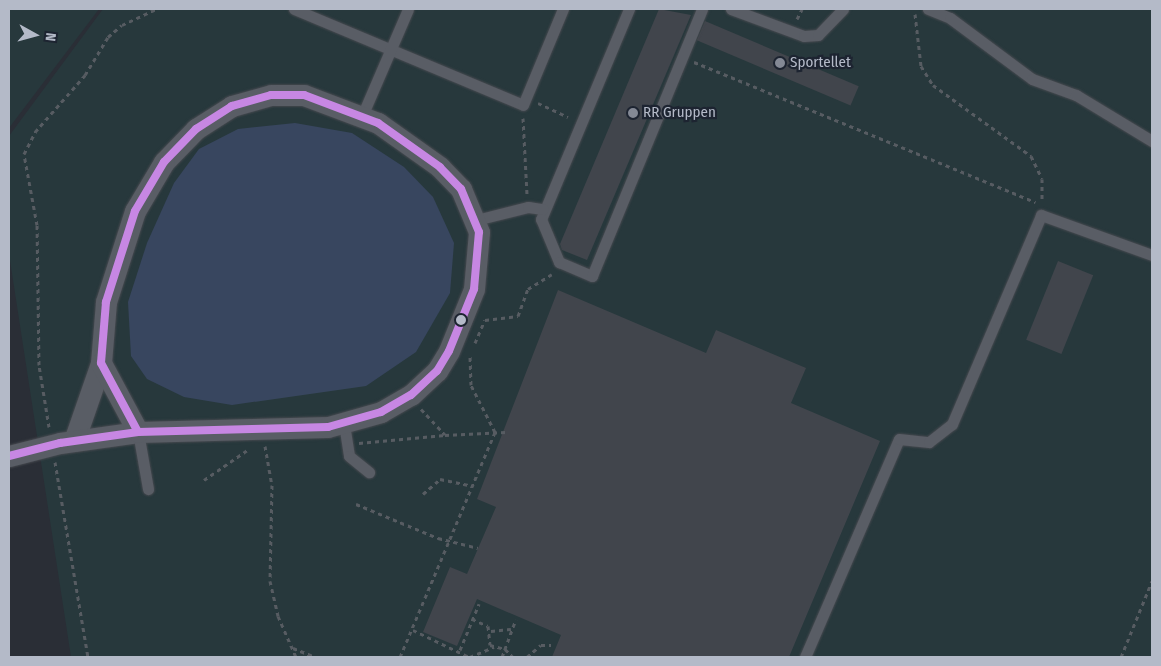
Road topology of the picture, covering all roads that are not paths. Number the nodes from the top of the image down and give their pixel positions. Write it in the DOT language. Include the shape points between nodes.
graph roads {
  1 [pos="294,9"];
  2 [pos="408,9"];
  3 [pos="563,9"];
  4 [pos="629,9"];
  5 [pos="702,9"];
  6 [pos="731,9"];
  7 [pos="843,9"];
  8 [pos="928,9"];
  9 [pos="391,49"];
  10 [pos="362,116"];
  11 [pos="1152,141"];
  12 [pos="543,210"];
  13 [pos="476,220"];
  14 [pos="1152,255"];
  15 [pos="101,363"];
  16 [pos="138,432"];
  17 [pos="345,434"];
  18 [pos="74,441"];
  19 [pos="9,456"];
  20 [pos="369,472"];
  21 [pos="148,490"];
  22 [pos="805,657"];
  1 -- 9 [label="lane"];
  2 -- 9 [label="lane"];
  3 -- 9 [label="lane" via="524,101"];
  4 -- 12 [label="lane"];
  5 -- 12 [label="lane" via="592,276 559,262 546,238"];
  6 -- 7 [label="lane" via="804,36 818,35"];
  8 -- 11 [label="lane" via="950,18 1032,79 1076,95"];
  9 -- 10 [label="lane"];
  10 -- 13 [label="street" via="440,167 461,189"];
  10 -- 15 [label="street" via="304,95 272,95 232,106 196,129 164,162 135,211 106,302"];
  12 -- 13 [label="lane" via="528,207"];
  13 -- 17 [label="street" via="480,245 468,310 437,371 411,395"];
  14 -- 22 [label="lane" via="1041,215 952,424 941,437 928,442 899,439"];
  15 -- 16 [label="street"];
  15 -- 18 [label="street"];
  16 -- 17 [label="street" via="267,441"];
  16 -- 18 [label="street"];
  16 -- 21 [label="lane"];
  17 -- 20 [label="lane" via="352,463"];
  18 -- 19 [label="street"];
}
